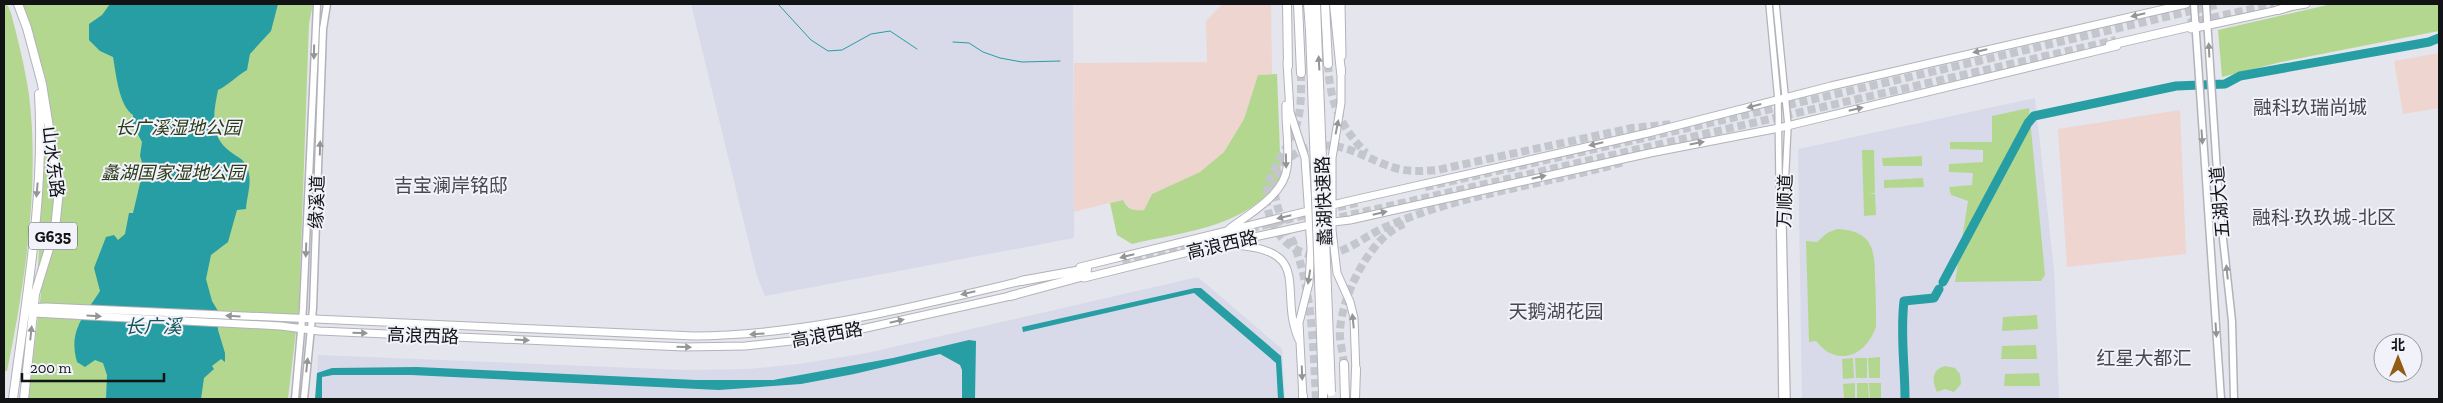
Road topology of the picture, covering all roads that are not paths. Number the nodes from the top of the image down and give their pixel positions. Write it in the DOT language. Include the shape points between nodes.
graph roads {
  1 [pos="18,4"];
  2 [pos="317,4"];
  3 [pos="327,4"];
  4 [pos="1286,4"];
  5 [pos="1298,4"];
  6 [pos="1308,4"];
  7 [pos="1316,4"];
  8 [pos="1325,4"];
  9 [pos="1334,4"];
  10 [pos="1341,4"];
  11 [pos="1769,4"];
  12 [pos="1776,4"];
  13 [pos="2186,4"];
  14 [pos="2194,4"];
  15 [pos="2206,4"];
  16 [pos="2299,4"];
  17 [pos="2306,4"];
  18 [pos="2278,10"];
  19 [pos="2196,26"];
  20 [pos="2207,26"];
  21 [pos="1314,31"];
  22 [pos="2110,45"];
  23 [pos="1328,64"];
  24 [pos="1288,66"];
  25 [pos="39,72"];
  26 [pos="1341,72"];
  27 [pos="1301,73"];
  28 [pos="1288,77"];
  29 [pos="1782,99"];
  30 [pos="1788,125"];
  31 [pos="1779,128"];
  32 [pos="1332,206"];
  33 [pos="1308,212"];
  34 [pos="1332,222"];
  35 [pos="1309,225"];
  36 [pos="1227,230"];
  37 [pos="1209,247"];
  38 [pos="1021,281"];
  39 [pos="1010,296"];
  40 [pos="26,309"];
  41 [pos="34,310"];
  42 [pos="45,310"];
  43 [pos="302,318"];
  44 [pos="312,319"];
  45 [pos="302,330"];
  46 [pos="311,330"];
  47 [pos="1302,348"];
  48 [pos="1344,364"];
  49 [pos="1356,369"];
  50 [pos="1327,395"];
  51 [pos="1303,398"];
  52 [pos="14,399"];
  53 [pos="24,399"];
  54 [pos="295,399"];
  55 [pos="304,399"];
  56 [pos="1345,399"];
  57 [pos="1355,399"];
  58 [pos="1358,399"];
  59 [pos="1782,399"];
  60 [pos="1787,399"];
  61 [pos="2221,399"];
  62 [pos="2234,399"];
  1 -- 25 [label="highway, 山水东路"];
  2 -- 43 [label="main road, 缘溪道, one-way"];
  44 -- 3 [label="main road, 缘溪道, one-way" via="323,29"];
  4 -- 24 [label="highway"];
  5 -- 27 [label="highway"];
  6 -- 21 [label="highway, 蠡湖快速路"];
  7 -- 21 [label="highway, 蠡湖快速路"];
  8 -- 23 [label="highway"];
  9 -- 26 [label="highway"];
  10 -- 26 [label="main road"];
  11 -- 29 [label="street, 万顺道"];
  12 -- 29 [label="street, 万顺道"];
  13 -- 29 [label="main road, 高浪西路, one-way"];
  14 -- 19 [label="main road, 五湖大道"];
  15 -- 20 [label="main road, 五湖大道"];
  16 -- 18 [label="highway"];
  17 -- 18 [label="main road, 高浪西路"];
  18 -- 20 [label="main road, 高浪西路"];
  19 -- 20 [label="main road, 高浪西路"];
  19 -- 22 [label="highway"];
  30 -- 19 [label="main road, 高浪西路, one-way"];
  19 -- 61 [label="main road, 五湖大道, one-way"];
  62 -- 20 [label="main road, 五湖大道, one-way" via="2232,321"];
  21 -- 50 [label="highway, 蠡湖快速路, bridge"];
  24 -- 28 [label="main road"];
  25 -- 40 [label="highway, 山水东路 / G635, one-way" via="39,176"];
  25 -- 41 [label="highway, 山水东路 / G635" via="59,206 56,229 35,294"];
  32 -- 26 [label="main road, one-way" via="1332,158 1341,103"];
  28 -- 33 [label="main road" via="1290,112 1305,158"];
  28 -- 36 [label="main road, one-way" via="1285,177 1271,196"];
  29 -- 30 [label="street, 万顺道"];
  29 -- 31 [label="street, 万顺道"];
  29 -- 32 [label="main road, 高浪西路, one-way"];
  30 -- 31 [label="main road, 高浪西路"];
  30 -- 60 [label="street, 万顺道" via="1784,226"];
  34 -- 31 [label="main road, 高浪西路, one-way" via="1650,152"];
  31 -- 59 [label="street, 万顺道"];
  32 -- 33 [label="main road, 高浪西路"];
  32 -- 34 [label="main road"];
  33 -- 35 [label="main road"];
  33 -- 36 [label="main road, 高浪西路, one-way"];
  34 -- 35 [label="main road, 高浪西路"];
  49 -- 34 [label="main road, one-way" via="1354,318 1337,273"];
  35 -- 37 [label="main road, 高浪西路"];
  35 -- 47 [label="main road, one-way" via="1311,269 1299,323"];
  36 -- 38 [label="main road, 高浪西路, one-way"];
  37 -- 39 [label="main road, 高浪西路"];
  37 -- 47 [label="main road" via="1260,247 1280,259 1289,272 1293,327"];
  38 -- 39 [label="highway" via="1087,272"];
  38 -- 44 [label="main road, 高浪西路, one-way" via="819,326 730,336"];
  46 -- 39 [label="main road, 高浪西路, one-way" via="684,347 745,346 848,332"];
  40 -- 41 [label="main road"];
  40 -- 52 [label="highway, 山水东路 / G635"];
  41 -- 42 [label="main road"];
  53 -- 41 [label="highway, 山水东路 / G635, one-way"];
  43 -- 42 [label="main road, 高浪西路, one-way"];
  42 -- 45 [label="main road, 高浪西路, one-way"];
  43 -- 44 [label="main road, 高浪西路"];
  43 -- 45 [label="main road, 缘溪道"];
  44 -- 46 [label="main road, 缘溪道"];
  45 -- 46 [label="main road, 高浪西路"];
  45 -- 54 [label="main road, 缘溪道"];
  55 -- 46 [label="main road, 缘溪道, one-way"];
  47 -- 51 [label="main road, one-way"];
  48 -- 56 [label="highway"];
  49 -- 57 [label="highway"];
  49 -- 58 [label="main road"];
}
